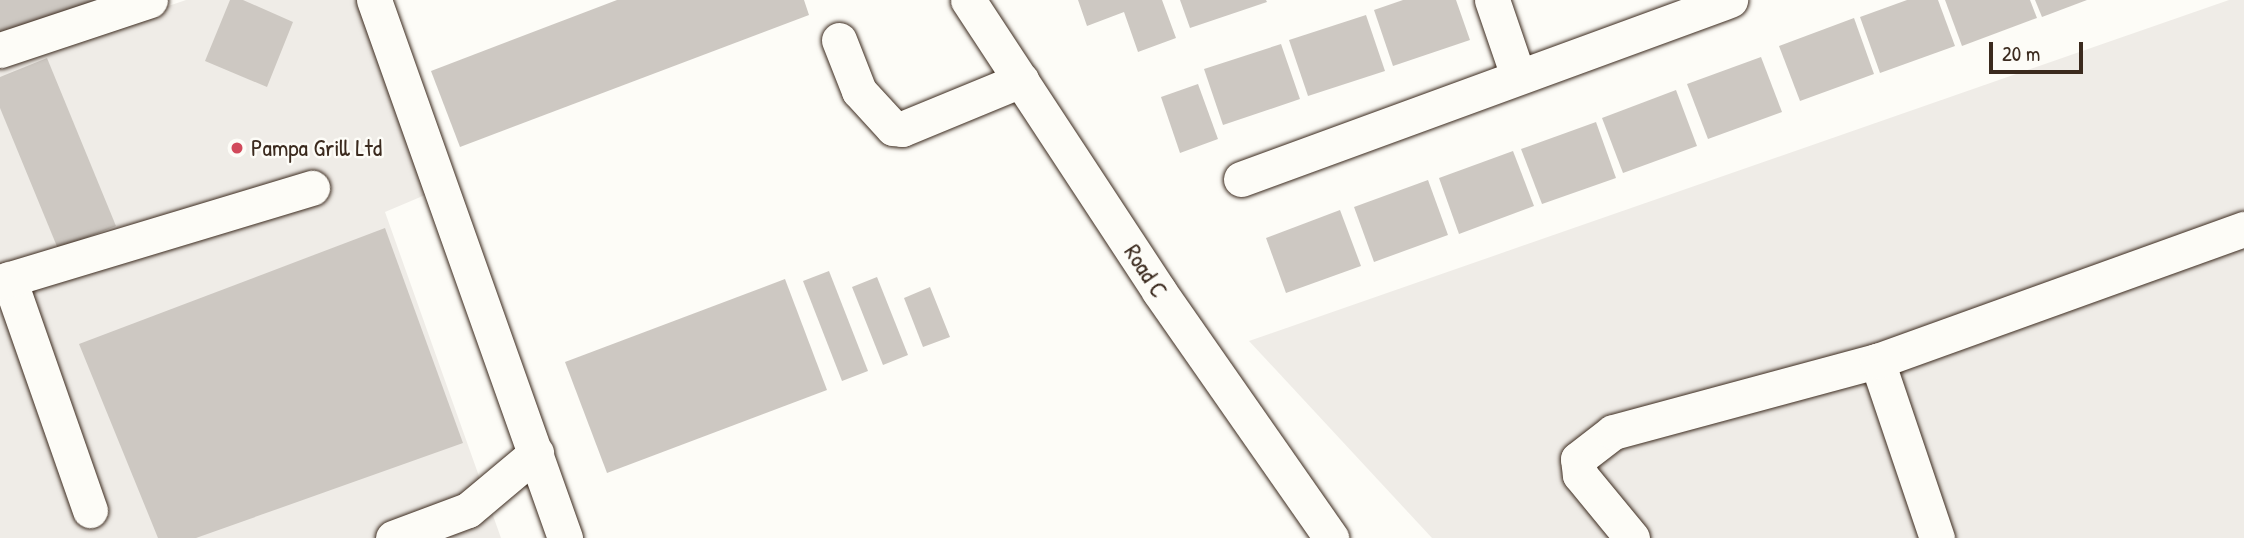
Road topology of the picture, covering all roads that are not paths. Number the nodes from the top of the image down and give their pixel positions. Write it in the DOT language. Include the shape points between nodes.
graph roads {
  1 [pos="150,0"];
  2 [pos="374,0"];
  3 [pos="968,0"];
  4 [pos="1492,0"];
  5 [pos="1730,0"];
  6 [pos="839,40"];
  7 [pos="0,50"];
  8 [pos="1518,76"];
  9 [pos="1021,80"];
  10 [pos="1241,179"];
  11 [pos="312,188"];
  12 [pos="2244,229"];
  13 [pos="4,281"];
  14 [pos="1877,360"];
  15 [pos="536,453"];
  16 [pos="90,510"];
  17 [pos="393,538"];
  18 [pos="565,538"];
  19 [pos="1331,538"];
  20 [pos="1632,538"];
  21 [pos="1937,538"];
  1 -- 7 [label="street"];
  2 -- 15 [label="street"];
  3 -- 9 [label="street, Road C"];
  4 -- 8 [label="street"];
  5 -- 8 [label="street"];
  6 -- 9 [label="street" via="859,91 893,128 902,129"];
  8 -- 10 [label="street"];
  9 -- 19 [label="street, Road C" via="1159,291"];
  11 -- 13 [label="street"];
  12 -- 14 [label="street"];
  13 -- 16 [label="street"];
  14 -- 20 [label="street" via="1613,432 1591,446 1578,459 1580,475"];
  14 -- 21 [label="street"];
  15 -- 17 [label="street" via="468,510"];
  15 -- 18 [label="street"];
}
